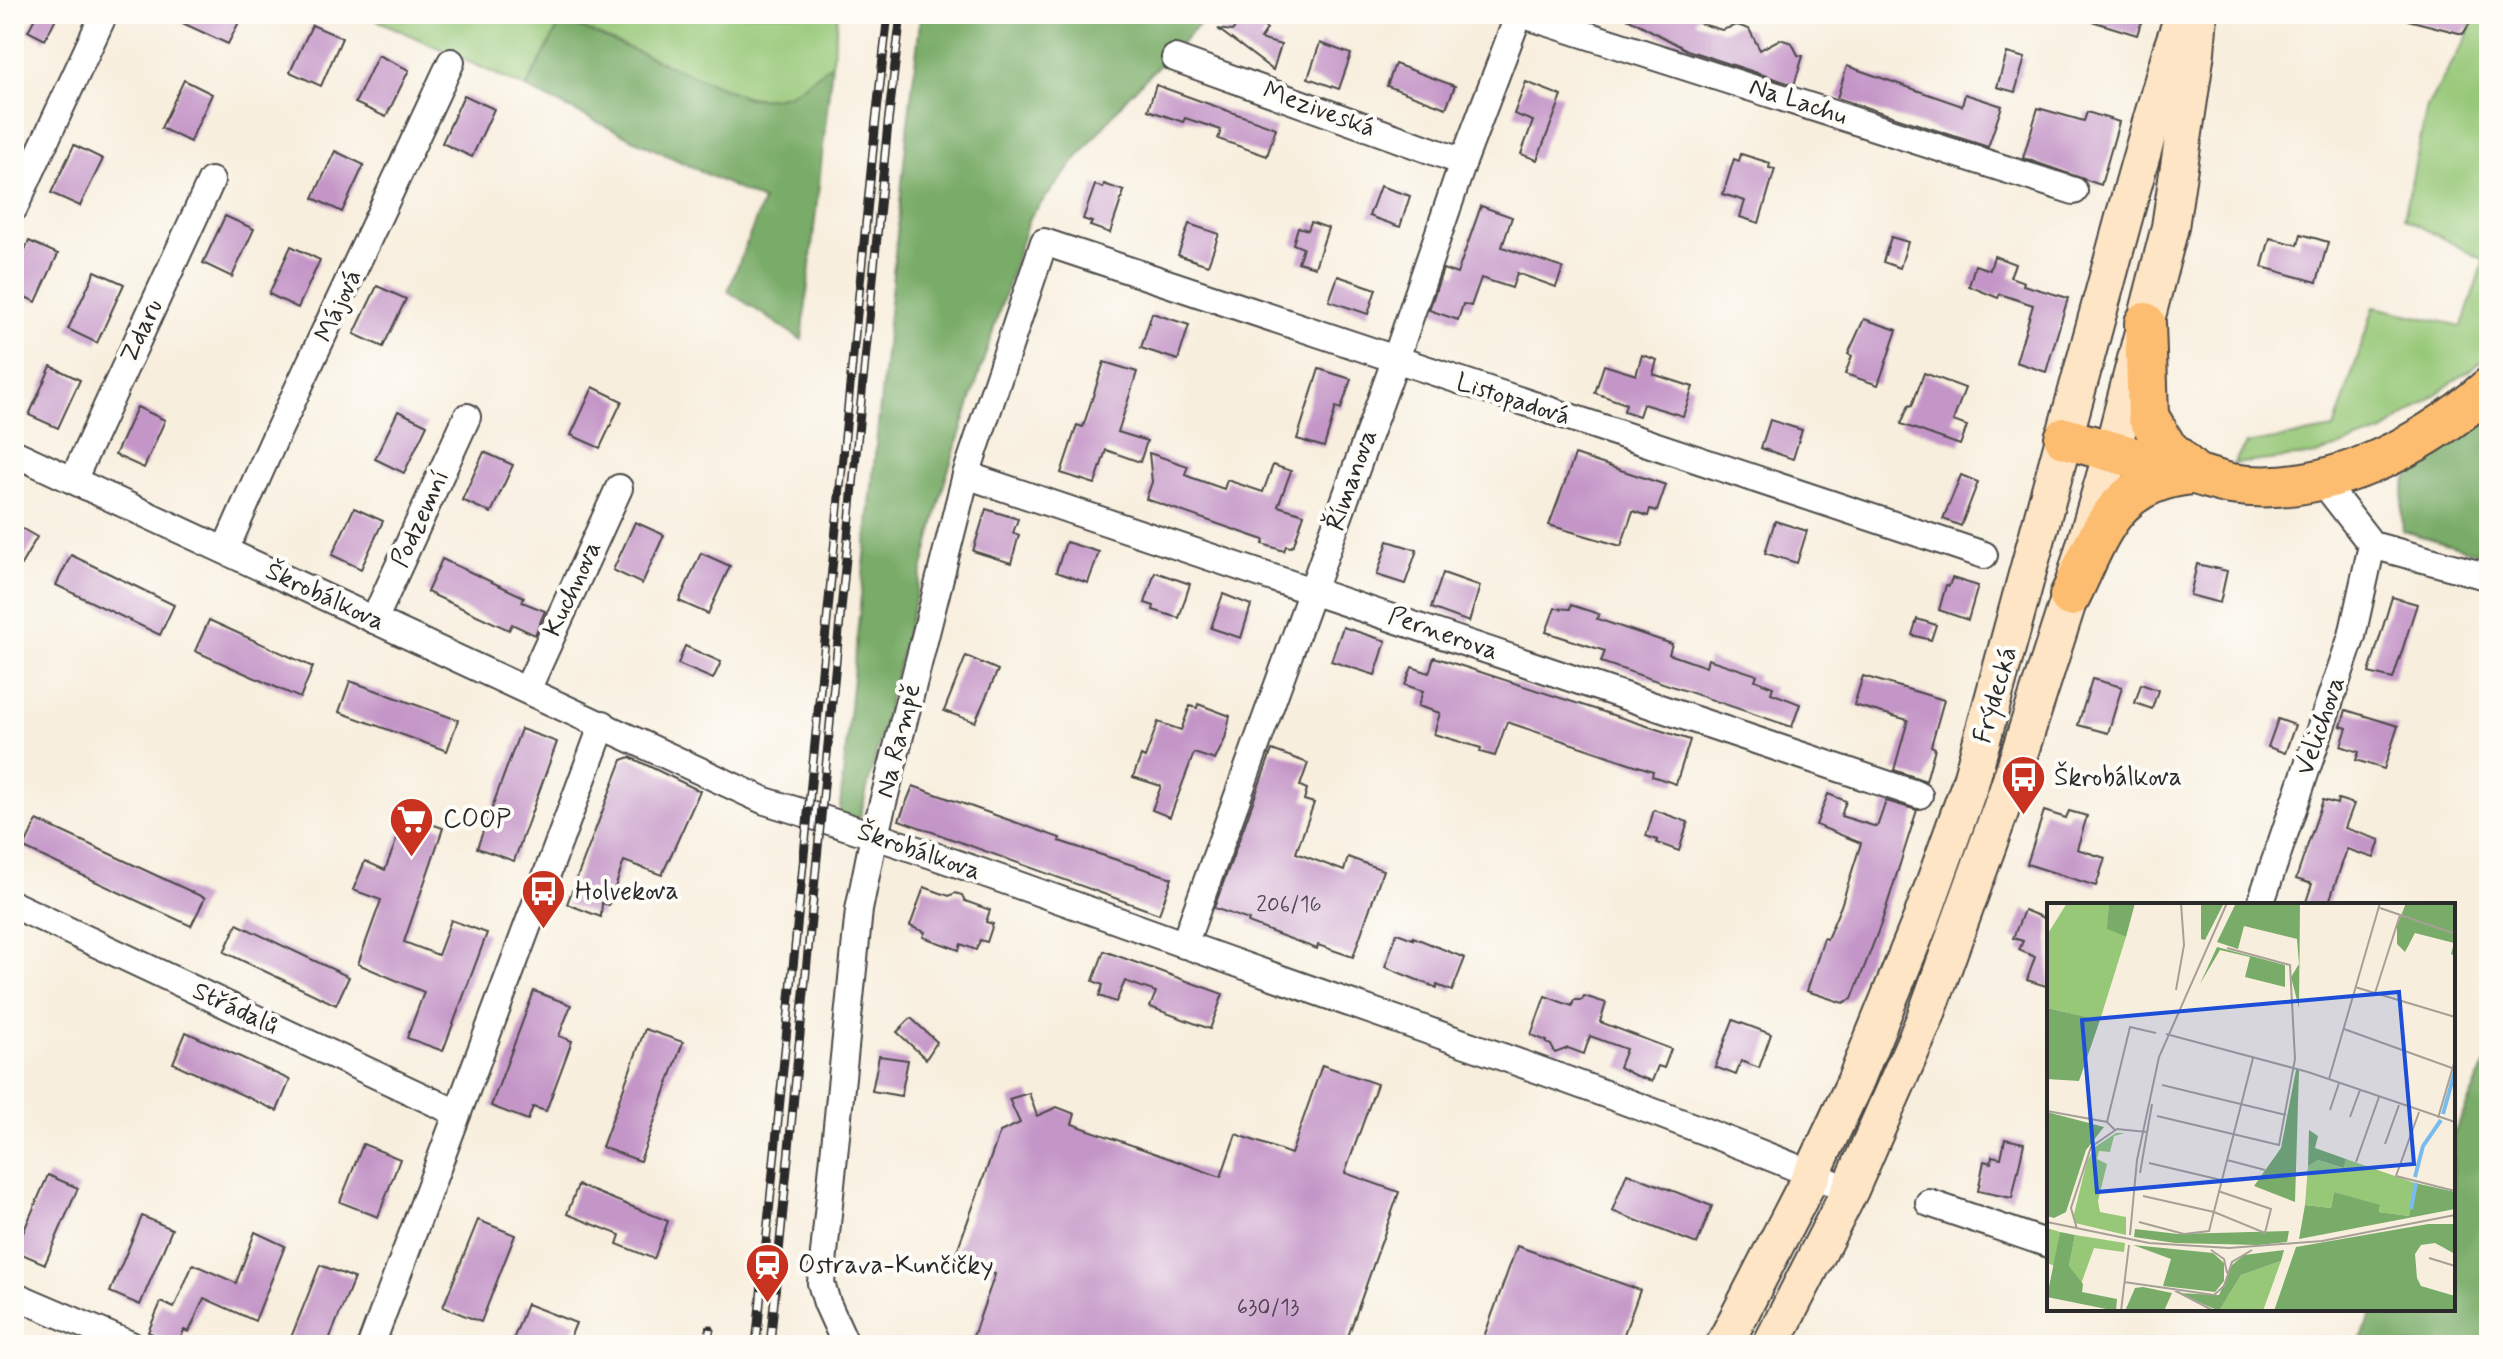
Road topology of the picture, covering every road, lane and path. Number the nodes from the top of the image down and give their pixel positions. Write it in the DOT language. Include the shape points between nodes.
graph roads {
  1 [pos="104,14"];
  2 [pos="1520,14"];
  3 [pos="2184,14"];
  4 [pos="2199,14"];
  5 [pos="1175,58"];
  6 [pos="451,62"];
  7 [pos="1463,162"];
  8 [pos="211,181"];
  9 [pos="2074,191"];
  10 [pos="14,208"];
  11 [pos="1044,242"];
  12 [pos="2145,323"];
  13 [pos="1395,361"];
  14 [pos="2489,388"];
  15 [pos="467,417"];
  16 [pos="2065,438"];
  17 [pos="2112,452"];
  18 [pos="14,453"];
  19 [pos="2195,474"];
  20 [pos="966,475"];
  21 [pos="2320,478"];
  22 [pos="73,480"];
  23 [pos="619,488"];
  24 [pos="2372,545"];
  25 [pos="225,550"];
  26 [pos="1984,555"];
  27 [pos="2489,577"];
  28 [pos="1312,590"];
  29 [pos="2070,596"];
  30 [pos="374,620"];
  31 [pos="527,690"];
  32 [pos="603,724"];
  33 [pos="1919,795"];
  34 [pos="875,836"];
  35 [pos="2261,903"];
  36 [pos="14,905"];
  37 [pos="1184,945"];
  38 [pos="457,1113"];
  39 [pos="1812,1174"];
  40 [pos="1850,1190"];
  41 [pos="1929,1203"];
  42 [pos="2047,1243"];
  43 [pos="14,1295"];
  44 [pos="131,1345"];
  45 [pos="371,1345"];
  46 [pos="846,1345"];
  47 [pos="1724,1345"];
  48 [pos="1771,1345"];
  1 -- 10 [label="street"];
  2 -- 7 [label="street, Římanova"];
  2 -- 9 [label="street, Na Lachu"];
  3 -- 16 [label="main road, Frýdecká"];
  4 -- 12 [label="main road, Frýdecká" via="2170,227"];
  5 -- 7 [label="street, Meziveská"];
  6 -- 25 [label="street, Májová"];
  7 -- 13 [label="street, Římanova"];
  8 -- 22 [label="street, Zdaru"];
  11 -- 13 [label="street, Listopadová"];
  11 -- 20 [label="street, Na Rampě"];
  12 -- 17 [label="main road, Frýdecká"];
  12 -- 19 [label="main road" via="2148,416 2166,447"];
  13 -- 26 [label="street, Listopadová"];
  13 -- 28 [label="street, Římanova"];
  14 -- 21 [label="main road" via="2401,449"];
  15 -- 30 [label="street, Podzemní"];
  16 -- 17 [label="main road"];
  16 -- 39 [label="main road, Frýdecká" via="1970,784 1892,994"];
  17 -- 19 [label="main road"];
  17 -- 29 [label="main road, Frýdecká"];
  18 -- 22 [label="street, Škrobálkova"];
  19 -- 21 [label="main road" via="2251,486"];
  19 -- 29 [label="main road" via="2166,477 2129,494 2108,518"];
  20 -- 28 [label="street, Pernerova"];
  20 -- 34 [label="street, Na Rampě"];
  21 -- 24 [label="street"];
  22 -- 25 [label="street, Škrobálkova"];
  23 -- 31 [label="street, Kuchnova"];
  24 -- 27 [label="street"];
  24 -- 35 [label="street, Velichova" via="2352,636"];
  25 -- 30 [label="street, Škrobálkova"];
  28 -- 33 [label="street, Pernerova"];
  28 -- 37 [label="street, Římanova"];
  29 -- 40 [label="main road, Frýdecká" via="1967,905 1924,1021"];
  30 -- 31 [label="street, Škrobálkova"];
  31 -- 32 [label="street, Škrobálkova"];
  32 -- 34 [label="street, Škrobálkova" via="765,801"];
  32 -- 38 [label="street"];
  34 -- 37 [label="street, Škrobálkova"];
  34 -- 46 [label="street, Na Rampě" via="859,910 821,1283"];
  36 -- 38 [label="street, Střádalů"];
  37 -- 39 [label="street, Škrobálkova"];
  38 -- 45 [label="street"];
  39 -- 40 [label="street, Škrobálkova"];
  39 -- 47 [label="main road, Frýdecká"];
  40 -- 48 [label="main road, Frýdecká"];
  41 -- 42 [label="street"];
  43 -- 44 [label="street"];
}
